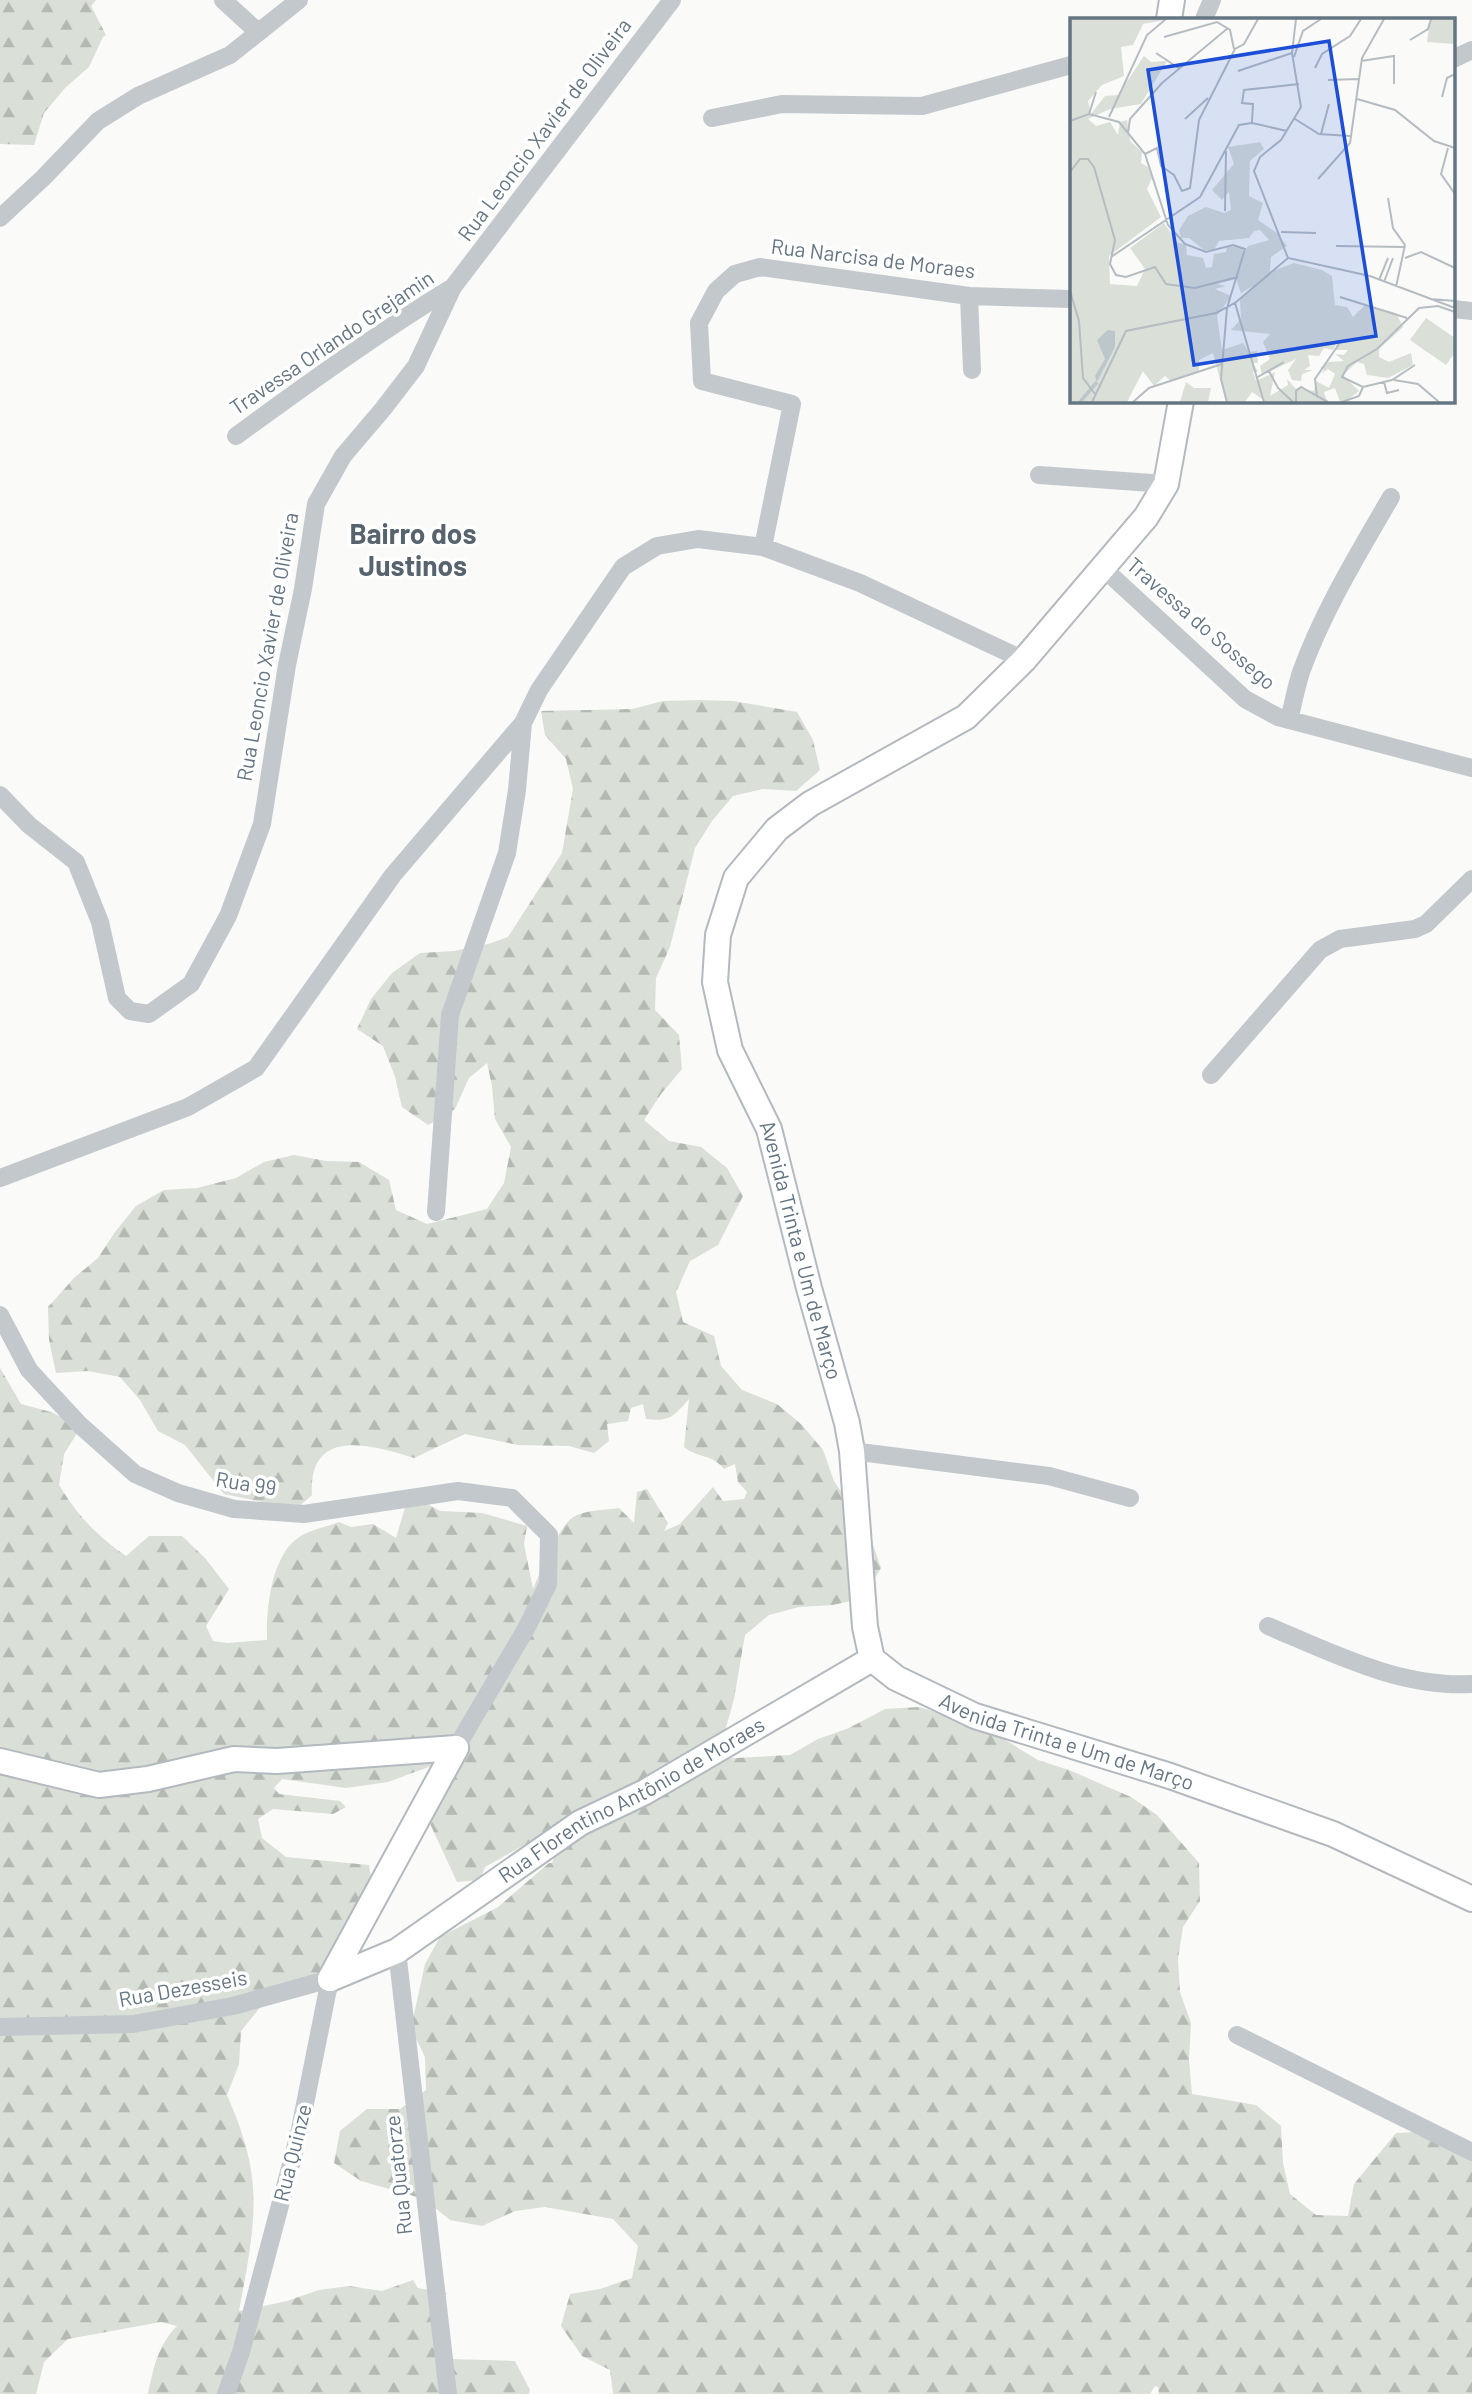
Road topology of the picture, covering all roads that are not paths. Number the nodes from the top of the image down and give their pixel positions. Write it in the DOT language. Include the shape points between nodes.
graph roads {
  1 [pos="223,0"];
  2 [pos="299,0"];
  3 [pos="672,0"];
  4 [pos="1172,0"];
  5 [pos="1212,0"];
  6 [pos="1169,18"];
  7 [pos="1204,18"];
  8 [pos="258,32"];
  9 [pos="1472,50"];
  10 [pos="1454,59"];
  11 [pos="1070,65"];
  12 [pos="712,118"];
  13 [pos="0,218"];
  14 [pos="453,288"];
  15 [pos="969,296"];
  16 [pos="1070,299"];
  17 [pos="1454,309"];
  18 [pos="1472,312"];
  19 [pos="972,370"];
  20 [pos="1181,402"];
  21 [pos="236,436"];
  22 [pos="1039,475"];
  23 [pos="1166,484"];
  24 [pos="1391,498"];
  25 [pos="764,547"];
  26 [pos="1103,568"];
  27 [pos="1024,660"];
  28 [pos="1289,720"];
  29 [pos="523,723"];
  30 [pos="1472,768"];
  31 [pos="0,795"];
  32 [pos="1472,879"];
  33 [pos="1211,1075"];
  34 [pos="0,1178"];
  35 [pos="436,1212"];
  36 [pos="0,1315"];
  37 [pos="852,1451"];
  38 [pos="1129,1498"];
  39 [pos="1268,1626"];
  40 [pos="872,1659"];
  41 [pos="1472,1684"];
  42 [pos="456,1748"];
  43 [pos="0,1761"];
  44 [pos="1472,1899"];
  45 [pos="397,1951"];
  46 [pos="330,1979"];
  47 [pos="0,2027"];
  48 [pos="1237,2035"];
  49 [pos="1472,2152"];
  50 [pos="226,2394"];
  51 [pos="448,2394"];
  1 -- 8 [label="street"];
  2 -- 8 [label="street"];
  3 -- 14 [label="street, Rua Leoncio Xavier de Oliveira"];
  4 -- 6 [label="street"];
  5 -- 7 [label="street"];
  8 -- 13 [label="street" via="230,55 138,96 98,121"];
  9 -- 10 [label="street"];
  11 -- 12 [label="street" via="922,106 782,104"];
  14 -- 21 [label="street, Travessa Orlando Grejamin" via="358,348"];
  14 -- 31 [label="street, Rua Leoncio Xavier de Oliveira" via="416,366 343,456 316,504 262,824 228,916 191,984 149,1014 130,1011 117,999 100,922 76,862"];
  15 -- 16 [label="street, Rua Narcisa de Moraes"];
  15 -- 19 [label="street"];
  15 -- 25 [label="street, Rua Narcisa de Moraes" via="760,267 735,274 716,291 699,323 702,381 792,404"];
  17 -- 18 [label="street"];
  20 -- 23 [label="street, Avenida Trinta e Um de Março"];
  22 -- 23 [label="street"];
  23 -- 26 [label="street, Avenida Trinta e Um de Março" via="1146,517"];
  24 -- 28 [label="street" via="1317,632"];
  25 -- 27 [label="street" via="860,583"];
  25 -- 29 [label="street" via="698,539 657,546 623,567 539,690"];
  26 -- 27 [label="street, Avenida Trinta e Um de Março"];
  26 -- 28 [label="street, Travessa do Sossego" via="1245,699"];
  27 -- 37 [label="street, Avenida Trinta e Um de Março" via="966,717 810,804 777,829 736,878 718,935 715,982 730,1050 769,1129"];
  28 -- 30 [label="street, Travessa do Sossego"];
  29 -- 34 [label="street" via="393,876 256,1068 188,1107"];
  29 -- 35 [label="street" via="507,853 450,1015"];
  32 -- 33 [label="street" via="1426,924 1340,939 1320,950"];
  36 -- 42 [label="street, Rua 99" via="29,1370 80,1425 135,1474 178,1493 234,1509 304,1514 458,1491 512,1498 549,1535 548,1584"];
  37 -- 38 [label="street" via="1049,1476"];
  37 -- 40 [label="street, Avenida Trinta e Um de Março" via="865,1627"];
  39 -- 41 [label="street" via="1358,1664 1416,1680"];
  40 -- 44 [label="street, Avenida Trinta e Um de Março" via="895,1678 975,1716 1170,1776 1333,1834"];
  40 -- 45 [label="street, Rua Florentino Antônio de Moraes" via="645,1792 580,1823"];
  42 -- 43 [label="street" via="277,1761 234,1759 99,1785"];
  42 -- 46 [label="street"];
  45 -- 46 [label="street"];
  45 -- 51 [label="street, Rua Quatorze"];
  46 -- 47 [label="street, Rua Dezesseis" via="233,2006 133,2024"];
  46 -- 50 [label="street, Rua Quinze" via="299,2134"];
  48 -- 49 [label="street"];
}
